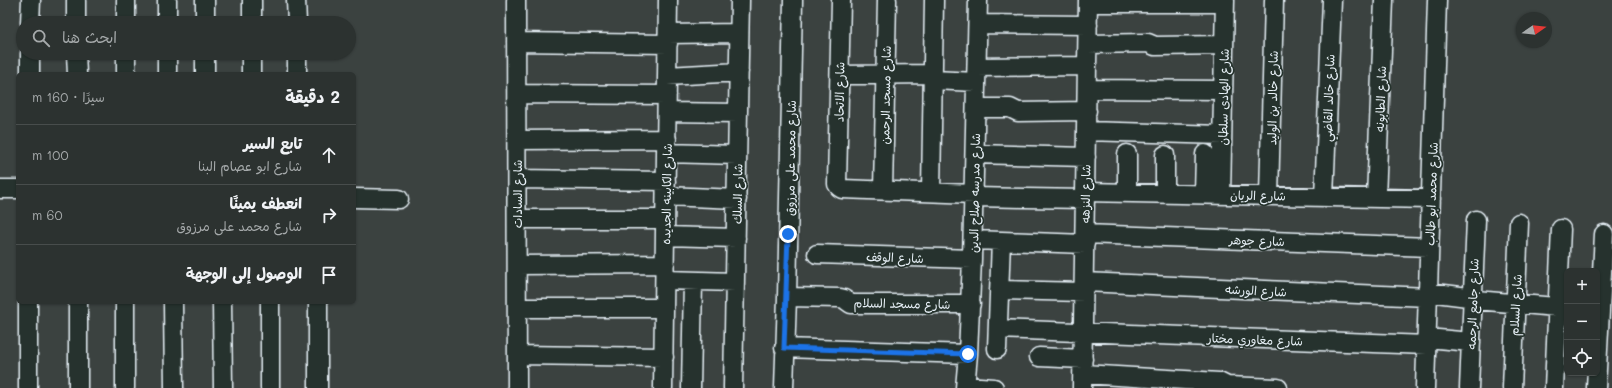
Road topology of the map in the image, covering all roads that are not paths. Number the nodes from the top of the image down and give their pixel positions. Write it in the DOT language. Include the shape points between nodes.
graph roads {
  1 [pos="31,0"];
  2 [pos="76,0"];
  3 [pos="126,0"];
  4 [pos="167,0"];
  5 [pos="205,0"];
  6 [pos="252,0"];
  7 [pos="296,0"];
  8 [pos="516,0"];
  9 [pos="668,0"];
  10 [pos="740,0"];
  11 [pos="793,0"];
  12 [pos="841,0"];
  13 [pos="886,0"];
  14 [pos="934,0"];
  15 [pos="978,0"];
  16 [pos="1274,0"];
  17 [pos="1332,0"];
  18 [pos="1384,0"];
  19 [pos="1437,0"];
  20 [pos="1088,1"];
  21 [pos="1134,1"];
  22 [pos="1178,1"];
  23 [pos="1225,2"];
  24 [pos="30,16"];
  25 [pos="76,16"];
  26 [pos="126,16"];
  27 [pos="167,16"];
  28 [pos="205,16"];
  29 [pos="252,16"];
  30 [pos="296,16"];
  31 [pos="978,24"];
  32 [pos="1088,25"];
  33 [pos="739,33"];
  34 [pos="668,39"];
  35 [pos="516,42"];
  36 [pos="1088,44"];
  37 [pos="1224,45"];
  38 [pos="30,60"];
  39 [pos="76,60"];
  40 [pos="126,60"];
  41 [pos="167,60"];
  42 [pos="205,60"];
  43 [pos="252,60"];
  44 [pos="297,60"];
  45 [pos="1087,66"];
  46 [pos="30,72"];
  47 [pos="77,72"];
  48 [pos="126,72"];
  49 [pos="167,72"];
  50 [pos="205,72"];
  51 [pos="251,72"];
  52 [pos="297,72"];
  53 [pos="739,72"];
  54 [pos="840,74"];
  55 [pos="885,74"];
  56 [pos="977,74"];
  57 [pos="667,76"];
  58 [pos="933,77"];
  59 [pos="1087,89"];
  60 [pos="1223,90"];
  61 [pos="517,94"];
  62 [pos="667,104"];
  63 [pos="976,108"];
  64 [pos="1086,111"];
  65 [pos="738,113"];
  66 [pos="1086,132"];
  67 [pos="1222,134"];
  68 [pos="517,140"];
  69 [pos="666,146"];
  70 [pos="975,154"];
  71 [pos="1127,154"];
  72 [pos="1205,154"];
  73 [pos="737,155"];
  74 [pos="1165,155"];
  75 [pos="1086,157"];
  76 [pos="517,179"];
  77 [pos="0,189"];
  78 [pos="16,189"];
  79 [pos="666,189"];
  80 [pos="883,190"];
  81 [pos="931,192"];
  82 [pos="1127,193"];
  83 [pos="1165,194"];
  84 [pos="1212,194"];
  85 [pos="1085,195"];
  86 [pos="974,196"];
  87 [pos="1269,196"];
  88 [pos="1324,197"];
  89 [pos="356,198"];
  90 [pos="1376,198"];
  91 [pos="399,199"];
  92 [pos="736,199"];
  93 [pos="1431,199"];
  94 [pos="517,219"];
  95 [pos="1476,220"];
  96 [pos="1519,222"];
  97 [pos="665,227"];
  98 [pos="1561,229"];
  99 [pos="1604,234"];
  100 [pos="736,238"];
  101 [pos="1085,239"];
  102 [pos="973,240"];
  103 [pos="1001,241"];
  104 [pos="1429,246"];
  105 [pos="817,254"];
  106 [pos="972,259"];
  107 [pos="517,265"];
  108 [pos="665,272"];
  109 [pos="693,281"];
  110 [pos="735,282"];
  111 [pos="1084,287"];
  112 [pos="999,290"];
  113 [pos="1428,295"];
  114 [pos="787,297"];
  115 [pos="1472,298"];
  116 [pos="1516,303"];
  117 [pos="28,304"];
  118 [pos="78,304"];
  119 [pos="125,304"];
  120 [pos="173,304"];
  121 [pos="222,304"];
  122 [pos="270,304"];
  123 [pos="318,304"];
  124 [pos="971,304"];
  125 [pos="517,308"];
  126 [pos="664,308"];
  127 [pos="1562,308"];
  128 [pos="1603,312"];
  129 [pos="998,329"];
  130 [pos="1083,332"];
  131 [pos="1427,342"];
  132 [pos="1471,342"];
  133 [pos="784,348"];
  134 [pos="997,349"];
  135 [pos="968,354"];
  136 [pos="517,355"];
  137 [pos="664,357"];
  138 [pos="1039,357"];
  139 [pos="1083,374"];
  140 [pos="1222,385"];
  141 [pos="966,387"];
  142 [pos="28,388"];
  143 [pos="78,388"];
  144 [pos="125,388"];
  145 [pos="174,388"];
  146 [pos="223,388"];
  147 [pos="270,388"];
  148 [pos="318,388"];
  149 [pos="517,388"];
  150 [pos="663,388"];
  151 [pos="691,388"];
  152 [pos="733,388"];
  153 [pos="784,388"];
  154 [pos="994,388"];
  155 [pos="1278,388"];
  156 [pos="1425,388"];
  157 [pos="1469,388"];
  158 [pos="1512,388"];
  159 [pos="1554,388"];
  160 [pos="1596,388"];
  1 -- 24 [label="street"];
  2 -- 25 [label="street"];
  3 -- 26 [label="street"];
  4 -- 27 [label="street"];
  5 -- 28 [label="street"];
  6 -- 29 [label="street"];
  7 -- 30 [label="street"];
  8 -- 35 [label="street, شارع السادات"];
  9 -- 34 [label="street, شارع الكابينه الجديده"];
  10 -- 33 [label="street, شارع السلك"];
  11 -- 114 [label="street, شارع محمد على مرزوق"];
  12 -- 54 [label="street, شارع الاتحاد"];
  13 -- 55 [label="street, شارع مسجد الرحمن"];
  14 -- 58 [label="street"];
  15 -- 31 [label="street, شارع مدرسه صلاح الدين"];
  16 -- 87 [label="street, شارع خالد بن الوليد"];
  17 -- 88 [label="street, شارع خالد القاضي"];
  18 -- 90 [label="street, شارع الطابونه"];
  19 -- 93 [label="street, شارع محمد ابو طالب"];
  20 -- 21 [label="street"];
  20 -- 32 [label="street, شارع النزهه"];
  21 -- 22 [label="street"];
  22 -- 23 [label="street"];
  23 -- 37 [label="street, شارع الهادى سلطان"];
  31 -- 32 [label="street"];
  31 -- 56 [label="street, شارع مدرسه صلاح الدين"];
  32 -- 36 [label="street, شارع النزهه"];
  33 -- 34 [label="street"];
  33 -- 53 [label="street, شارع السلك"];
  34 -- 35 [label="street"];
  34 -- 57 [label="street, شارع الكابينه الجديده"];
  35 -- 61 [label="street, شارع السادات"];
  36 -- 37 [label="street"];
  36 -- 45 [label="street, شارع النزهه"];
  37 -- 60 [label="street, شارع الهادى سلطان"];
  38 -- 46 [label="street"];
  39 -- 47 [label="street"];
  40 -- 48 [label="street"];
  41 -- 49 [label="street"];
  42 -- 50 [label="street"];
  43 -- 51 [label="street"];
  44 -- 52 [label="street"];
  45 -- 56 [label="street"];
  45 -- 59 [label="street, شارع النزهه"];
  53 -- 57 [label="street"];
  53 -- 65 [label="street, شارع السلك"];
  54 -- 55 [label="street"];
  54 -- 80 [label="street, شارع الاتحاد" via="837,184 842,189"];
  55 -- 58 [label="street"];
  55 -- 80 [label="street, شارع مسجد الرحمن"];
  56 -- 58 [label="street"];
  56 -- 63 [label="street, شارع مدرسه صلاح الدين"];
  57 -- 62 [label="street, شارع الكابينه الجديده"];
  58 -- 81 [label="street"];
  59 -- 60 [label="street"];
  59 -- 64 [label="street, شارع النزهه"];
  60 -- 67 [label="street, شارع الهادى سلطان"];
  61 -- 62 [label="street"];
  61 -- 68 [label="street, شارع السادات"];
  62 -- 65 [label="street"];
  62 -- 69 [label="street, شارع الكابينه الجديده"];
  63 -- 64 [label="street" via="1010,108 1018,112"];
  63 -- 70 [label="street, شارع مدرسه صلاح الدين"];
  64 -- 66 [label="street, شارع النزهه"];
  65 -- 73 [label="street, شارع السلك"];
  66 -- 67 [label="street"];
  66 -- 75 [label="street, شارع النزهه"];
  67 -- 84 [label="street, شارع الهادى سلطان"];
  68 -- 69 [label="street"];
  68 -- 76 [label="street, شارع السادات"];
  69 -- 73 [label="street"];
  69 -- 79 [label="street, شارع الكابينه الجديده"];
  70 -- 75 [label="street"];
  70 -- 86 [label="street, شارع مدرسه صلاح الدين"];
  71 -- 82 [label="street"];
  72 -- 84 [label="street"];
  73 -- 92 [label="street, شارع السلك"];
  74 -- 83 [label="street"];
  75 -- 85 [label="street, شارع النزهه"];
  76 -- 79 [label="street"];
  76 -- 94 [label="street, شارع السادات"];
  77 -- 78 [label="street"];
  79 -- 92 [label="street"];
  79 -- 97 [label="street, شارع الكابينه الجديده"];
  80 -- 81 [label="street"];
  81 -- 86 [label="street"];
  82 -- 83 [label="street, شارع الريان"];
  82 -- 85 [label="street, شارع الريان"];
  83 -- 84 [label="street, شارع الريان"];
  84 -- 87 [label="street, شارع الريان"];
  85 -- 86 [label="street"];
  85 -- 101 [label="street, شارع النزهه"];
  86 -- 102 [label="street, شارع مدرسه صلاح الدين"];
  87 -- 88 [label="street, شارع الريان"];
  88 -- 90 [label="street, شارع الريان"];
  89 -- 91 [label="street"];
  90 -- 93 [label="street, شارع الريان"];
  92 -- 100 [label="street, شارع السلك"];
  93 -- 104 [label="street, شارع محمد ابو طالب"];
  94 -- 97 [label="street"];
  94 -- 107 [label="street, شارع السادات"];
  95 -- 115 [label="street, شارع جامع الرحمه"];
  96 -- 116 [label="street, شارع السلام"];
  97 -- 100 [label="street"];
  97 -- 108 [label="street, شارع الكابينه الجديده"];
  98 -- 127 [label="street"];
  99 -- 128 [label="street"];
  100 -- 110 [label="street, شارع السلك"];
  101 -- 103 [label="street, شارع جوهر"];
  101 -- 104 [label="street, شارع جوهر"];
  101 -- 111 [label="street, شارع النزهه"];
  102 -- 103 [label="street, شارع جوهر"];
  102 -- 106 [label="street, شارع مدرسه صلاح الدين"];
  103 -- 112 [label="street"];
  104 -- 113 [label="street, شارع محمد ابو طالب"];
  105 -- 106 [label="street, شارع الوقف"];
  106 -- 124 [label="street, شارع مدرسه صلاح الدين"];
  107 -- 108 [label="street"];
  107 -- 125 [label="street, شارع السادات"];
  108 -- 109 [label="street"];
  108 -- 126 [label="street, شارع الكابينه الجديده"];
  109 -- 110 [label="street"];
  109 -- 151 [label="street"];
  110 -- 152 [label="street, شارع السلك"];
  111 -- 112 [label="street, شارع الورشه"];
  111 -- 113 [label="street, شارع الورشه"];
  111 -- 130 [label="street, شارع النزهه"];
  112 -- 129 [label="street"];
  113 -- 115 [label="street, شارع الورشه"];
  113 -- 131 [label="street, شارع محمد ابو طالب"];
  114 -- 124 [label="street, شارع مسجد السلام" via="840,298 851,304"];
  114 -- 133 [label="street, شارع محمد على مرزوق"];
  115 -- 116 [label="street, شارع الورشه"];
  115 -- 132 [label="street, شارع جامع الرحمه"];
  116 -- 127 [label="street, شارع الورشه"];
  116 -- 158 [label="street, شارع السلام"];
  117 -- 142 [label="street"];
  118 -- 143 [label="street"];
  119 -- 144 [label="street"];
  120 -- 145 [label="street"];
  121 -- 146 [label="street"];
  122 -- 147 [label="street"];
  123 -- 148 [label="street"];
  124 -- 135 [label="street, شارع مدرسه صلاح الدين"];
  125 -- 126 [label="street"];
  125 -- 136 [label="street, شارع السادات"];
  126 -- 137 [label="street, شارع الكابينه الجديده"];
  127 -- 159 [label="street"];
  128 -- 160 [label="street"];
  129 -- 130 [label="street, شارع مغاوري مختار"];
  129 -- 134 [label="street"];
  130 -- 131 [label="street, شارع مغاوري مختار"];
  130 -- 139 [label="street, شارع النزهه"];
  131 -- 132 [label="street, شارع مغاوري مختار"];
  131 -- 156 [label="street, شارع محمد ابو طالب"];
  132 -- 157 [label="street, شارع جامع الرحمه"];
  133 -- 135 [label="street"];
  133 -- 153 [label="street, شارع محمد على مرزوق"];
  135 -- 141 [label="street, شارع مدرسه صلاح الدين"];
  136 -- 137 [label="street"];
  136 -- 149 [label="street, شارع السادات"];
  137 -- 150 [label="street, شارع الكابينه الجديده"];
  138 -- 139 [label="street"];
  139 -- 140 [label="street"];
  140 -- 155 [label="street"];
  141 -- 154 [label="street"];
}
